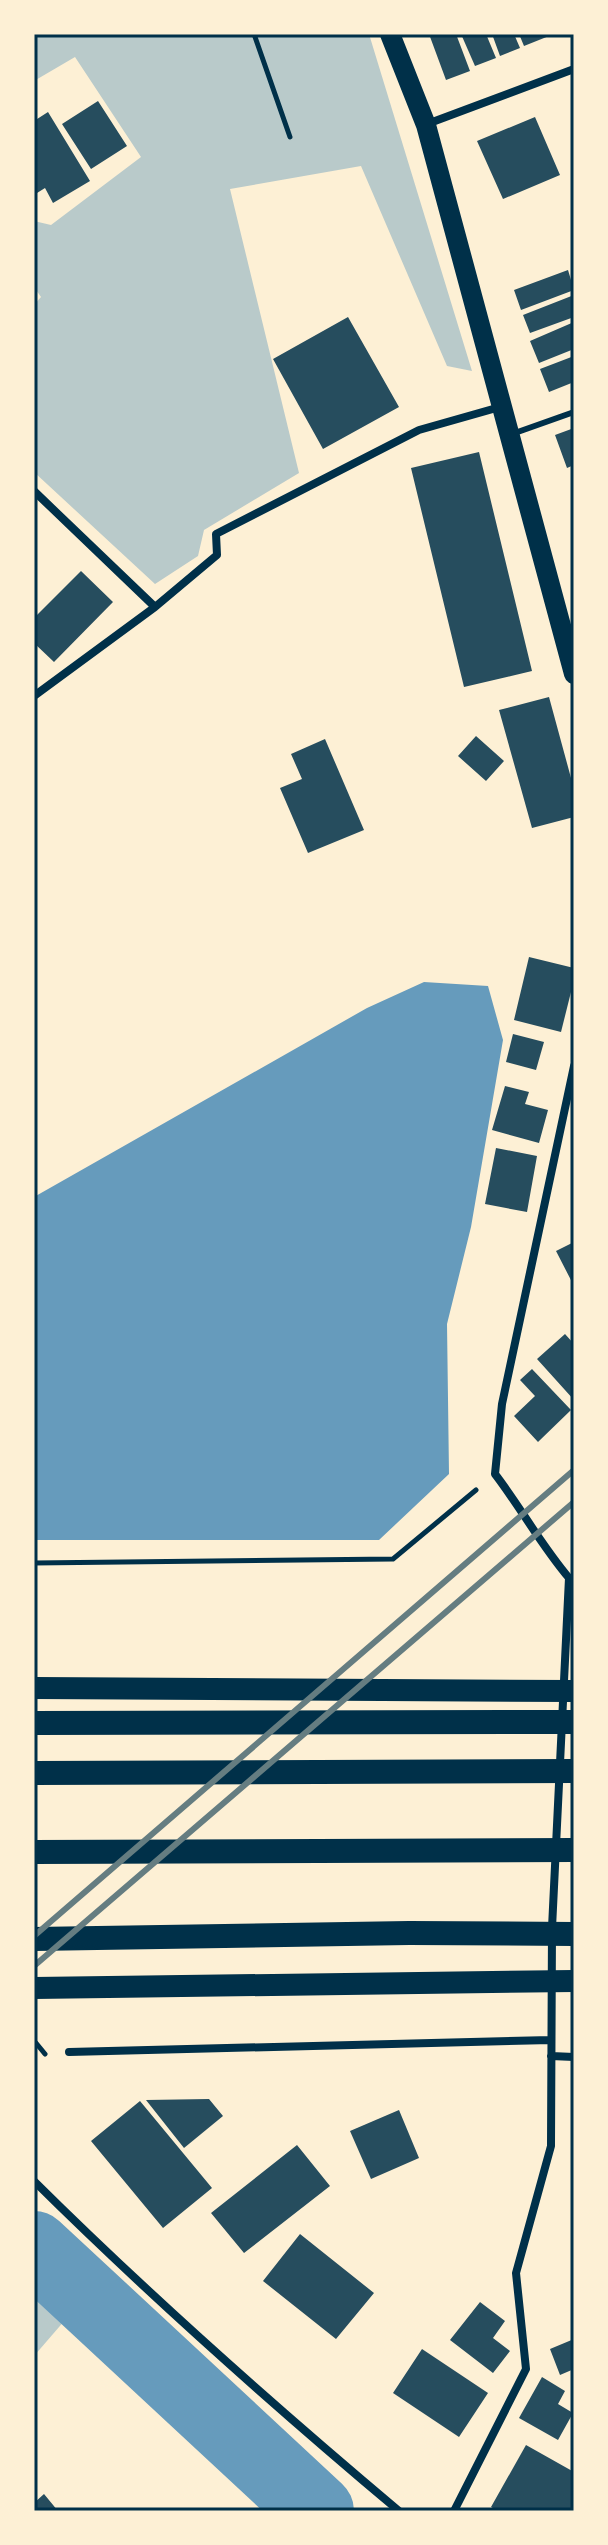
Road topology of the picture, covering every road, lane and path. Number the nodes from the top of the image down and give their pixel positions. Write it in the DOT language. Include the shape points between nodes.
graph roads {
  1 [pos="254,34"];
  2 [pos="390,34"];
  3 [pos="574,69"];
  4 [pos="426,125"];
  5 [pos="290,137"];
  6 [pos="501,407"];
  7 [pos="574,412"];
  8 [pos="509,435"];
  9 [pos="34,491"];
  10 [pos="155,607"];
  11 [pos="574,674"];
  12 [pos="34,696"];
  13 [pos="574,1066"];
  14 [pos="495,1474"];
  15 [pos="34,1563"];
  16 [pos="571,1578"];
  17 [pos="34,1688"];
  18 [pos="574,1691"];
  19 [pos="574,1722"];
  20 [pos="34,1723"];
  21 [pos="574,1771"];
  22 [pos="34,1773"];
  23 [pos="574,1850"];
  24 [pos="34,1852"];
  25 [pos="567,1930"];
  26 [pos="34,1939"];
  27 [pos="574,1981"];
  28 [pos="34,1988"];
  29 [pos="551,2040"];
  30 [pos="69,2052"];
  31 [pos="551,2056"];
  32 [pos="574,2057"];
  33 [pos="34,2181"];
  34 [pos="399,2511"];
  35 [pos="454,2511"];
  1 -- 5 [label="path"];
  2 -- 4 [label="main road"];
  3 -- 4 [label="street"];
  4 -- 6 [label="main road"];
  6 -- 8 [label="main road"];
  6 -- 10 [label="street" via="419,430 216,534 217,555"];
  7 -- 8 [label="lane"];
  8 -- 11 [label="main road"];
  9 -- 10 [label="street"];
  10 -- 12 [label="street"];
  13 -- 14 [label="street" via="502,1404"];
  14 -- 15 [label="path" via="393,1559"];
  14 -- 16 [label="street"];
  16 -- 25 [label="street"];
  17 -- 18 [label="highway"];
  19 -- 20 [label="highway"];
  21 -- 22 [label="highway"];
  23 -- 24 [label="highway"];
  25 -- 26 [label="highway"];
  25 -- 29 [label="street"];
  27 -- 28 [label="highway"];
  29 -- 30 [label="street"];
  29 -- 31 [label="street"];
  31 -- 32 [label="street"];
  31 -- 35 [label="street" via="551,2146 516,2273 526,2369"];
  33 -- 34 [label="street" via="125,2272"];
}
